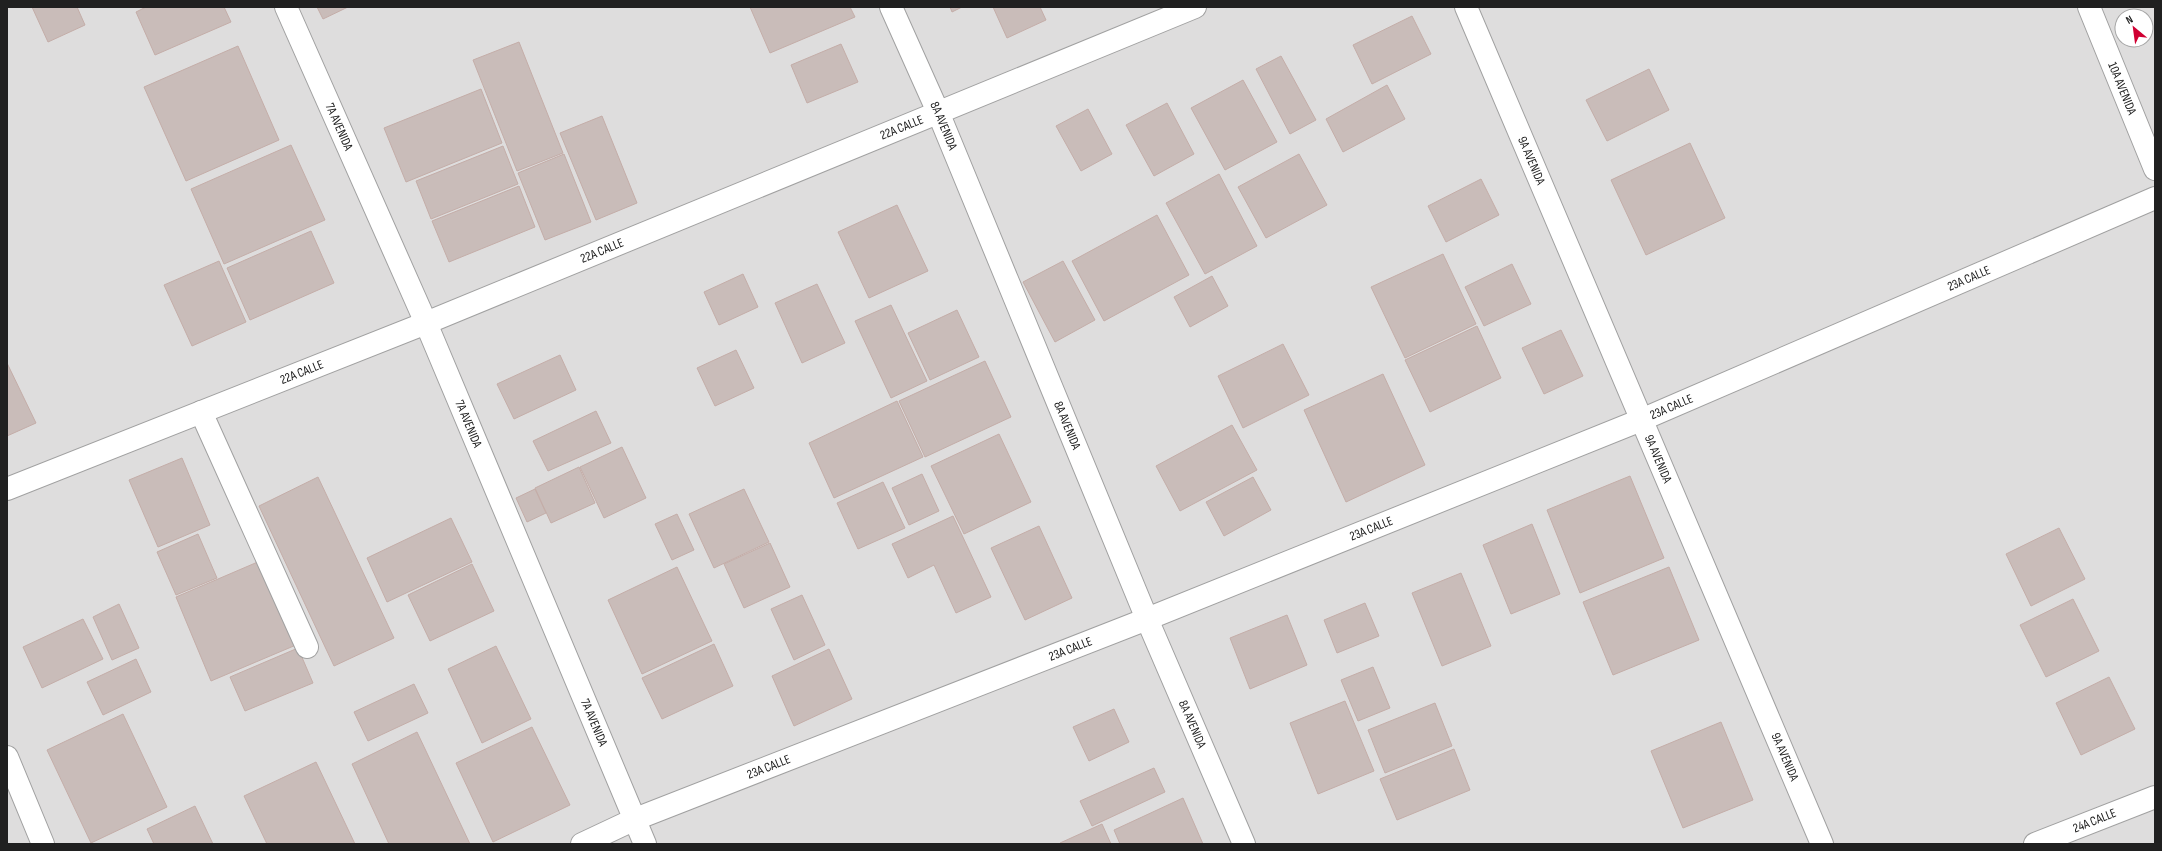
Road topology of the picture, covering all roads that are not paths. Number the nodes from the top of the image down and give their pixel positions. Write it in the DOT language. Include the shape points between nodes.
graph roads {
  1 [pos="286,7"];
  2 [pos="891,7"];
  3 [pos="1195,7"];
  4 [pos="1466,7"];
  5 [pos="2089,7"];
  6 [pos="938,112"];
  7 [pos="2155,169"];
  8 [pos="2155,198"];
  9 [pos="426,323"];
  10 [pos="201,412"];
  11 [pos="1641,420"];
  12 [pos="7,489"];
  13 [pos="1148,620"];
  14 [pos="306,646"];
  15 [pos="7,757"];
  16 [pos="2155,797"];
  17 [pos="633,820"];
  18 [pos="43,844"];
  19 [pos="582,844"];
  20 [pos="645,844"];
  21 [pos="1244,844"];
  22 [pos="1822,844"];
  23 [pos="2035,844"];
  1 -- 9 [label="street, 7A AVENIDA"];
  2 -- 6 [label="street, 8A AVENIDA"];
  3 -- 6 [label="street, 22A CALLE"];
  4 -- 11 [label="street, 9A AVENIDA"];
  5 -- 7 [label="street, 10A AVENIDA"];
  6 -- 9 [label="street, 22A CALLE"];
  6 -- 13 [label="street, 8A AVENIDA"];
  8 -- 11 [label="street, 23A CALLE"];
  9 -- 10 [label="street, 22A CALLE"];
  9 -- 17 [label="street, 7A AVENIDA"];
  10 -- 12 [label="street, 22A CALLE"];
  10 -- 14 [label="street"];
  11 -- 13 [label="street, 23A CALLE"];
  11 -- 22 [label="street, 9A AVENIDA"];
  13 -- 17 [label="street, 23A CALLE"];
  13 -- 21 [label="street, 8A AVENIDA"];
  15 -- 18 [label="street"];
  16 -- 23 [label="street, 24A CALLE"];
  17 -- 19 [label="street, 23A CALLE"];
  17 -- 20 [label="street, 7A AVENIDA"];
}
